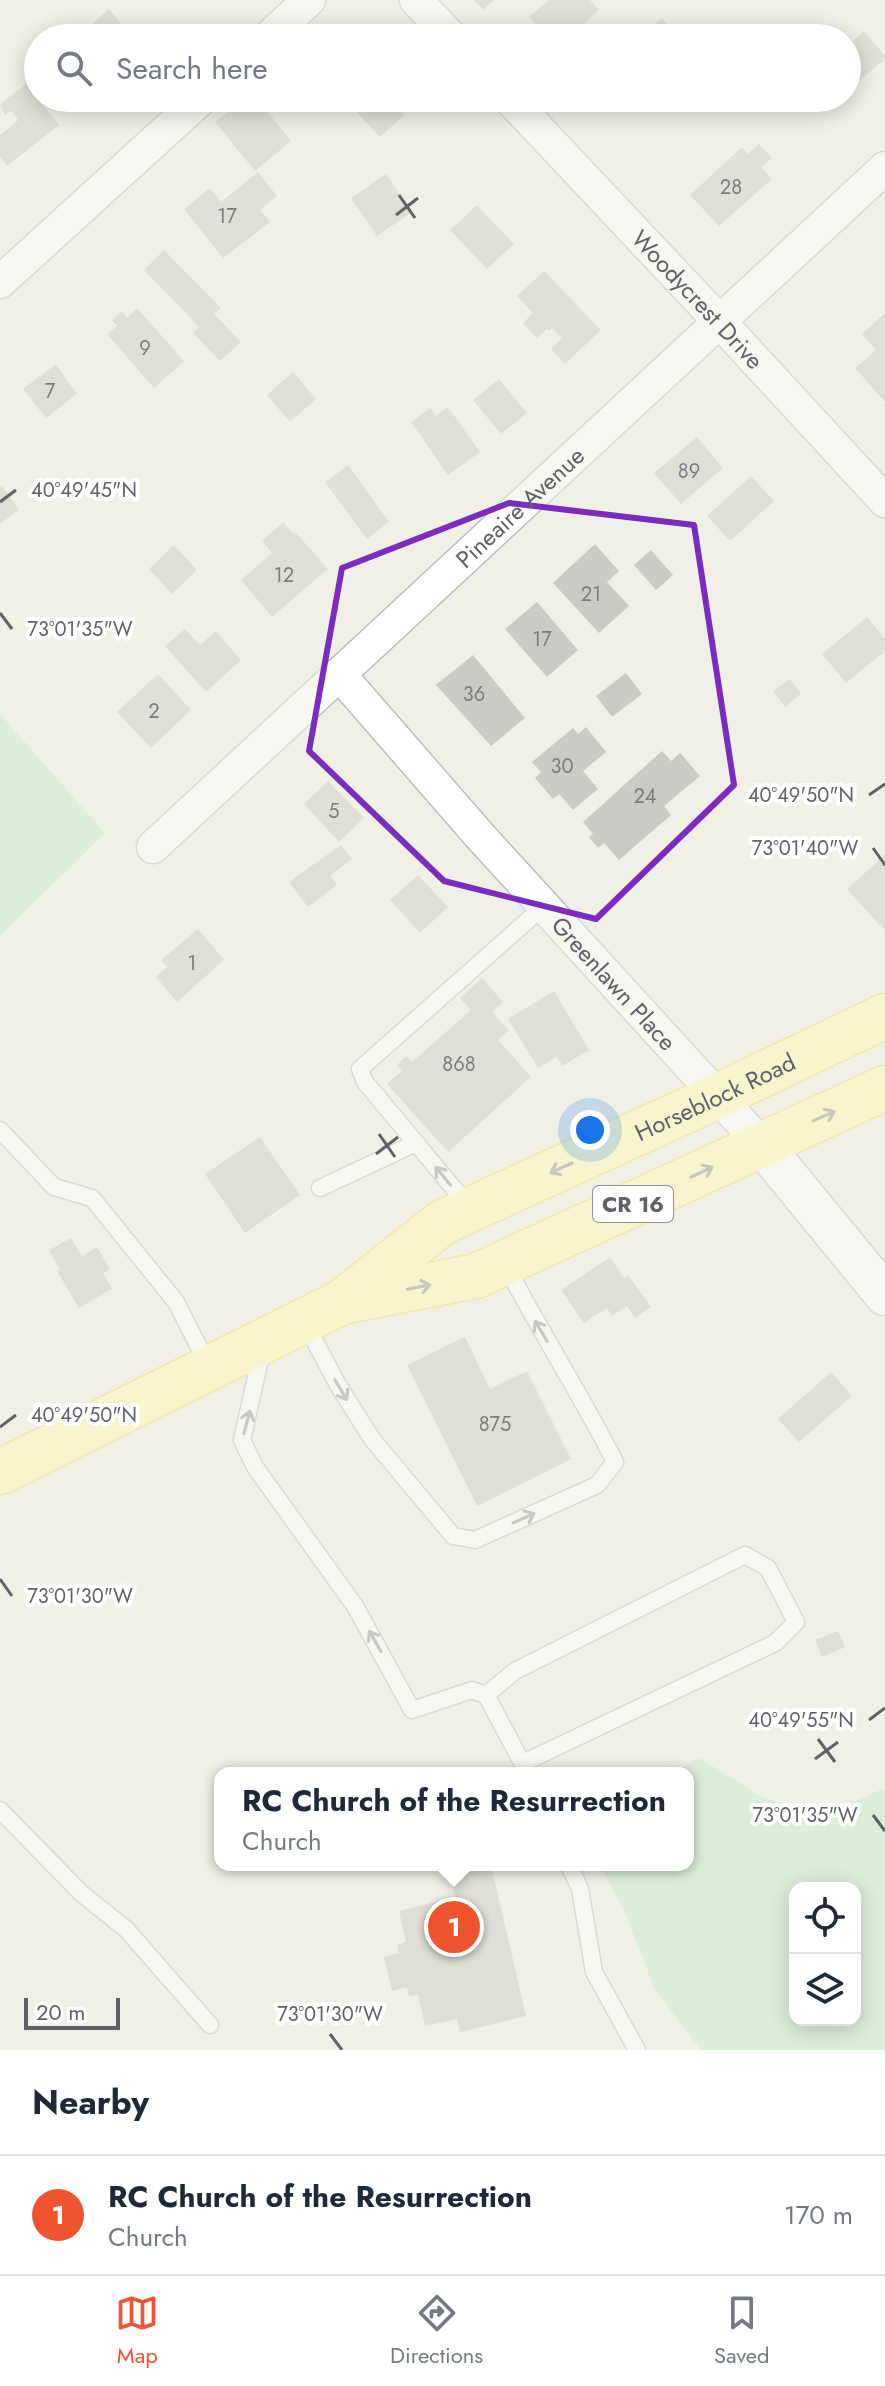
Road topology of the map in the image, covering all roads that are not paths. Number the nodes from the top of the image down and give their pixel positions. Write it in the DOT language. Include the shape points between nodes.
graph roads {
  1 [pos="309,0"];
  2 [pos="416,0"];
  3 [pos="283,24"];
  4 [pos="439,24"];
  5 [pos="187,112"];
  6 [pos="522,112"];
  7 [pos="885,168"];
  8 [pos="0,282"];
  9 [pos="718,320"];
  10 [pos="885,501"];
  11 [pos="339,674"];
  12 [pos="153,847"];
  13 [pos="544,906"];
  14 [pos="885,1016"];
  15 [pos="885,1088"];
  16 [pos="718,1096"];
  17 [pos="0,1130"];
  18 [pos="416,1143"];
  19 [pos="762,1145"];
  20 [pos="320,1188"];
  21 [pos="471,1209"];
  22 [pos="504,1263"];
  23 [pos="885,1295"];
  24 [pos="323,1312"];
  25 [pos="264,1341"];
  26 [pos="209,1368"];
  27 [pos="0,1472"];
  28 [pos="486,1695"];
  29 [pos="525,1767"];
  30 [pos="528,1767"];
  31 [pos="0,1810"];
  32 [pos="572,1871"];
  33 [pos="210,2025"];
  34 [pos="637,2050"];
  1 -- 3 [label="street"];
  2 -- 4 [label="street"];
  5 -- 8 [label="street"];
  6 -- 9 [label="street, Woodycrest Drive"];
  7 -- 9 [label="street, Pineaire Avenue"];
  9 -- 10 [label="street, Woodycrest Drive"];
  9 -- 11 [label="street, Pineaire Avenue"];
  11 -- 12 [label="street, Pineaire Avenue"];
  11 -- 13 [label="street, Greenlawn Place"];
  13 -- 16 [label="street, Greenlawn Place"];
  13 -- 18 [label="lane" via="360,1069"];
  14 -- 16 [label="main road, Horseblock Road / CR 16"];
  19 -- 15 [label="main road, Horseblock Road / CR 16, one-way"];
  16 -- 19 [label="street, Greenlawn Place"];
  16 -- 21 [label="main road, Horseblock Road / CR 16, one-way"];
  17 -- 26 [label="lane" via="54,1187 92,1198 176,1302"];
  18 -- 20 [label="lane"];
  21 -- 18 [label="lane, one-way"];
  22 -- 19 [label="main road, Horseblock Road / CR 16, one-way"];
  19 -- 23 [label="street, Greenlawn Place"];
  21 -- 24 [label="main road, Horseblock Road / CR 16" via="443,1222"];
  24 -- 22 [label="main road, Horseblock Road / CR 16, one-way" via="476,1276"];
  24 -- 22 [label="lane, one-way" via="338,1385 372,1439 453,1536 475,1540 597,1485 615,1462"];
  24 -- 25 [label="main road, Horseblock Road / CR 16"];
  25 -- 26 [label="main road, Horseblock Road / CR 16"];
  28 -- 25 [label="lane, one-way" via="472,1690 412,1710 355,1606 255,1467 242,1440"];
  26 -- 27 [label="main road, Horseblock Road / CR 16"];
  28 -- 29 [label="lane"];
  28 -- 30 [label="lane" via="515,1671 745,1555 768,1568 796,1622 775,1643"];
  31 -- 33 [label="lane" via="81,1893 126,1929"];
  32 -- 34 [label="lane" via="580,1889 594,1972"];
}
